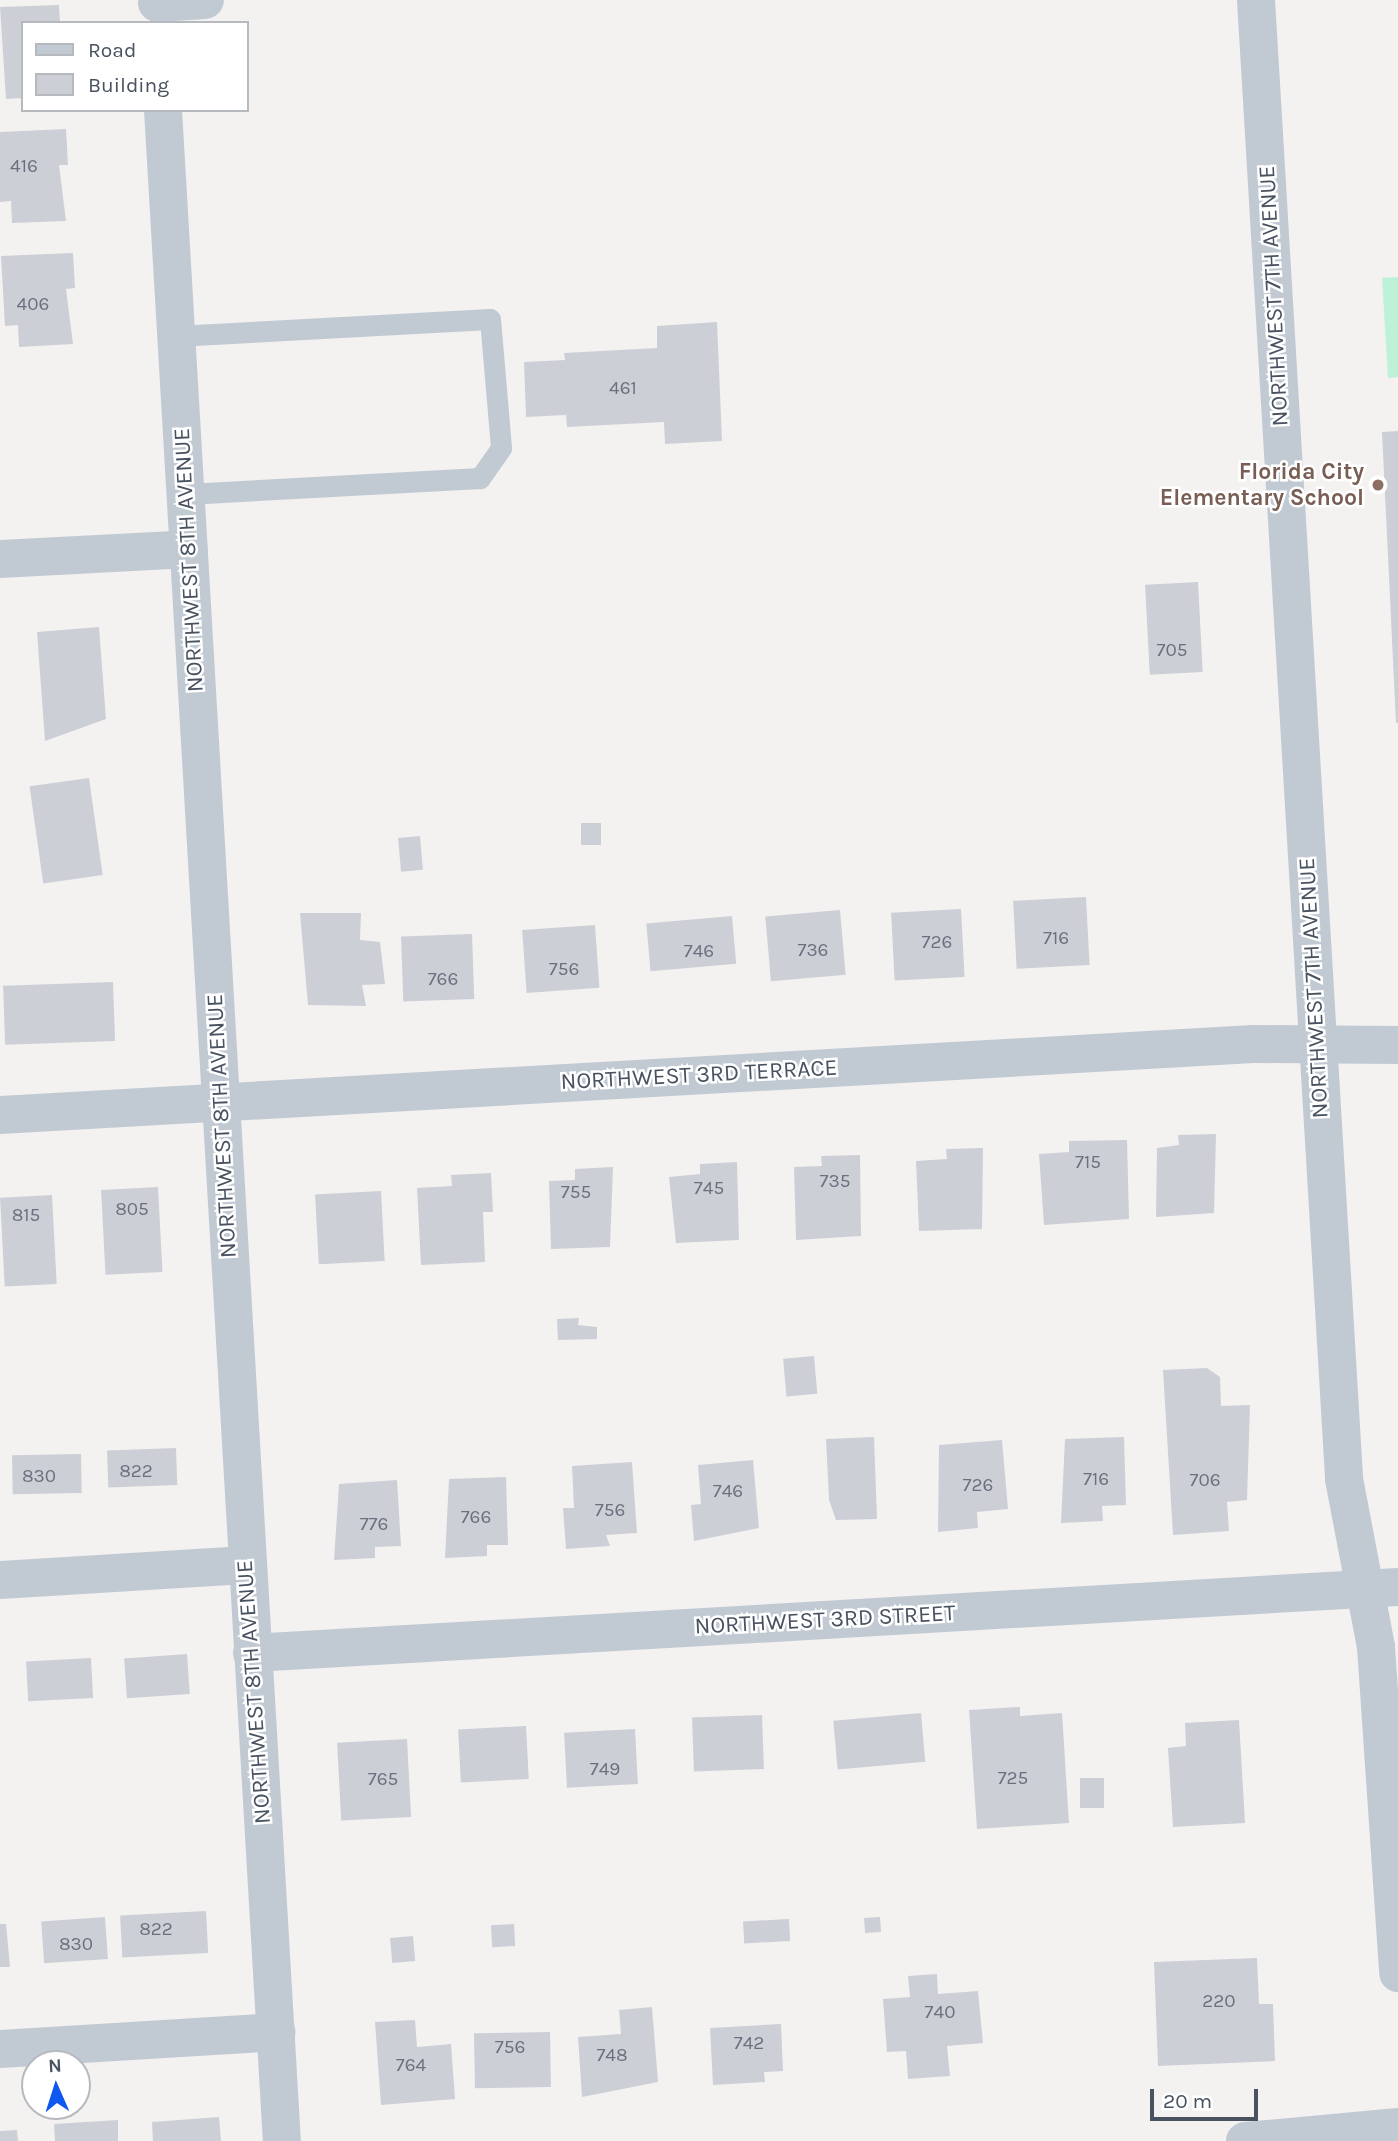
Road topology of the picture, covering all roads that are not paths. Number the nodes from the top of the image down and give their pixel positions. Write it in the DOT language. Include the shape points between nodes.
graph roads {
  1 [pos="205,0"];
  2 [pos="1256,0"];
  3 [pos="157,8"];
  4 [pos="163,112"];
  5 [pos="176,336"];
  6 [pos="186,494"];
  7 [pos="189,549"];
  8 [pos="0,559"];
  9 [pos="1398,1045"];
  10 [pos="1318,1046"];
  11 [pos="220,1102"];
  12 [pos="0,1115"];
  13 [pos="246,1565"];
  14 [pos="0,1580"];
  15 [pos="1381,1588"];
  16 [pos="253,1653"];
  17 [pos="1398,1973"];
  18 [pos="276,2032"];
  19 [pos="0,2049"];
  20 [pos="1398,2127"];
  21 [pos="282,2141"];
  22 [pos="1245,2141"];
  1 -- 3 [label="street"];
  2 -- 10 [label="street, NORTHWEST 7TH AVENUE"];
  4 -- 5 [label="street, NORTHWEST 8TH AVENUE"];
  5 -- 6 [label="street, NORTHWEST 8TH AVENUE"];
  5 -- 6 [label="lane" via="490,319 501,447 480,478"];
  6 -- 7 [label="street, NORTHWEST 8TH AVENUE"];
  7 -- 8 [label="street"];
  7 -- 11 [label="street, NORTHWEST 8TH AVENUE"];
  9 -- 10 [label="street, NORTHWEST 3RD TERRACE"];
  10 -- 11 [label="street, NORTHWEST 3RD TERRACE" via="1253,1044"];
  10 -- 15 [label="street, NORTHWEST 7TH AVENUE" via="1343,1479"];
  11 -- 12 [label="street, NORTHWEST 3RD TERRACE"];
  11 -- 13 [label="street, NORTHWEST 8TH AVENUE"];
  13 -- 14 [label="street"];
  13 -- 16 [label="street, NORTHWEST 8TH AVENUE"];
  15 -- 16 [label="street, NORTHWEST 3RD STREET"];
  15 -- 17 [label="street, NORTHWEST 7TH AVENUE" via="1382,1713"];
  16 -- 18 [label="street, NORTHWEST 8TH AVENUE"];
  18 -- 19 [label="street"];
  18 -- 21 [label="street, NORTHWEST 8TH AVENUE"];
  20 -- 22 [label="street"];
}
